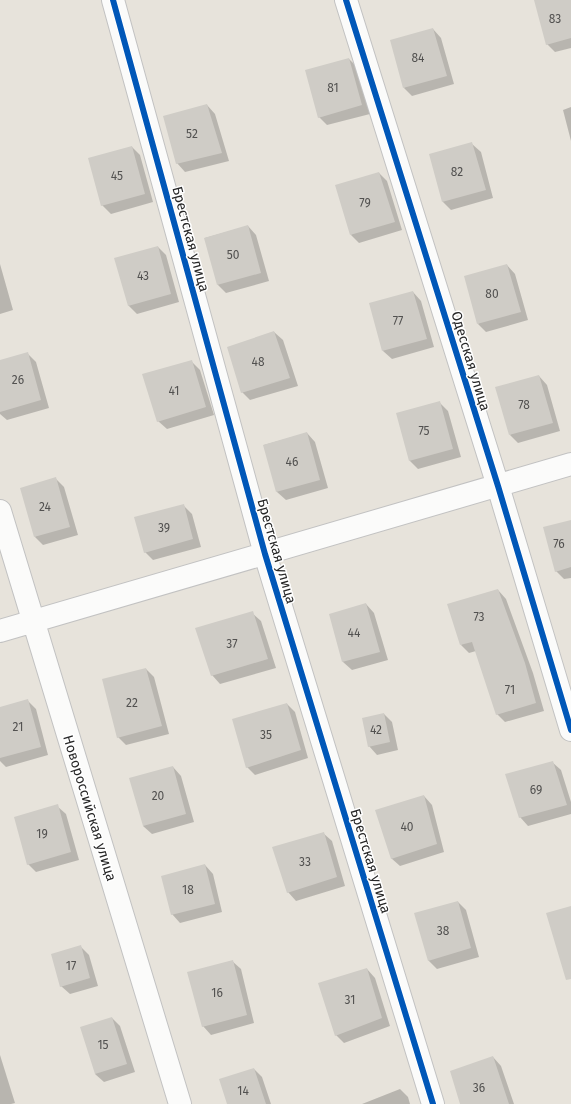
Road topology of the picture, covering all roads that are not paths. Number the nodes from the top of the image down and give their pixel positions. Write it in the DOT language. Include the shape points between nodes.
graph roads {
  1 [pos="113,0"];
  2 [pos="346,0"];
  3 [pos="571,464"];
  4 [pos="498,486"];
  5 [pos="0,511"];
  6 [pos="265,554"];
  7 [pos="33,621"];
  8 [pos="0,631"];
  9 [pos="571,730"];
  10 [pos="180,1104"];
  11 [pos="433,1104"];
  1 -- 6 [label="street, Брестская улица"];
  2 -- 4 [label="street, Одесская улица"];
  3 -- 4 [label="street"];
  4 -- 6 [label="street"];
  4 -- 9 [label="street, Одесская улица"];
  5 -- 7 [label="street, Новороссийская улица"];
  6 -- 7 [label="street"];
  6 -- 11 [label="street, Брестская улица"];
  7 -- 8 [label="street"];
  7 -- 10 [label="street, Новороссийская улица"];
}
